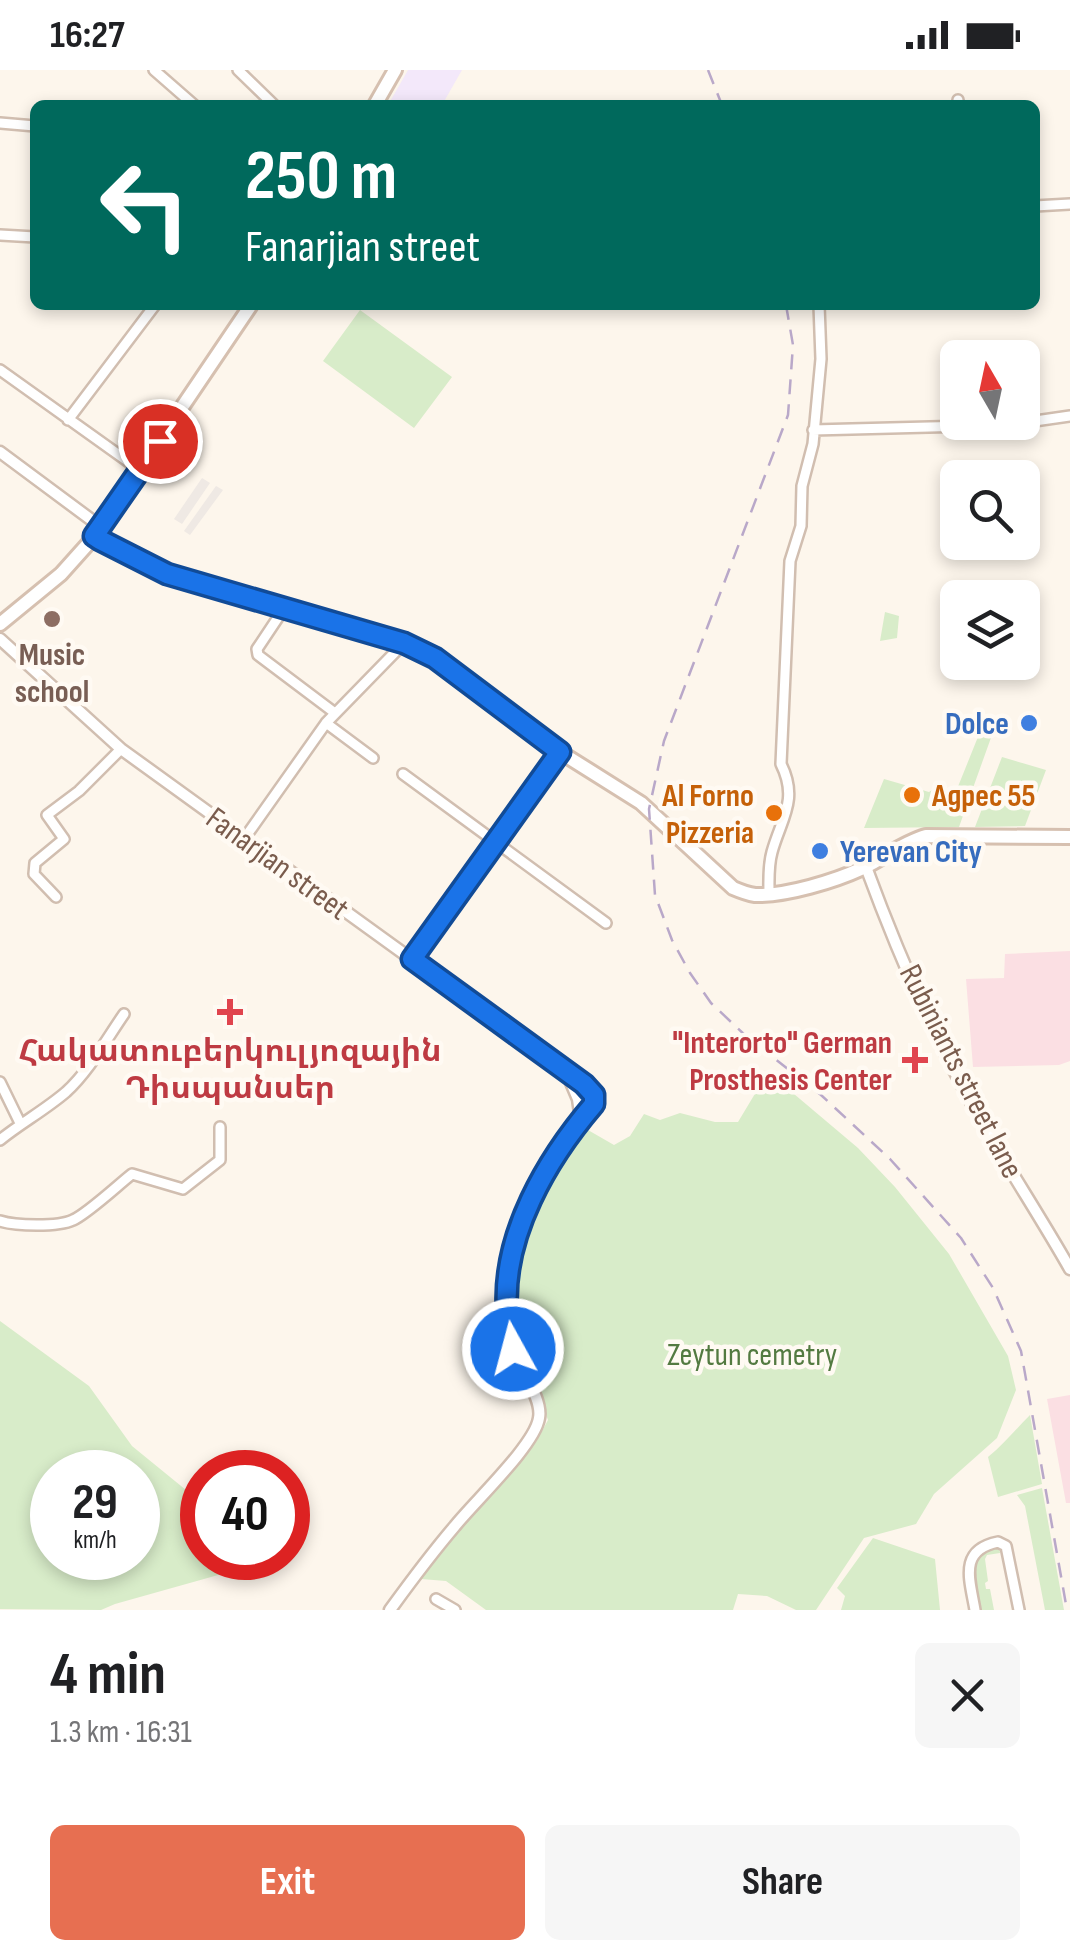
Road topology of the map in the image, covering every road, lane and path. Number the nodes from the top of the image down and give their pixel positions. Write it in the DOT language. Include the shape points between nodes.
graph roads {
  1 [pos="154,70"];
  2 [pos="238,70"];
  3 [pos="395,70"];
  4 [pos="188,100"];
  5 [pos="269,100"];
  6 [pos="378,100"];
  7 [pos="0,124"];
  8 [pos="30,126"];
  9 [pos="1070,204"];
  10 [pos="1040,206"];
  11 [pos="0,234"];
  12 [pos="30,237"];
  13 [pos="151,310"];
  14 [pos="248,310"];
  15 [pos="819,310"];
  16 [pos="0,370"];
  17 [pos="1070,416"];
  18 [pos="68,420"];
  19 [pos="812,430"];
  20 [pos="0,452"];
  21 [pos="140,470"];
  22 [pos="98,531"];
  23 [pos="284,607"];
  24 [pos="0,624"];
  25 [pos="0,639"];
  26 [pos="404,643"];
  27 [pos="335,713"];
  28 [pos="326,723"];
  29 [pos="121,749"];
  30 [pos="560,752"];
  31 [pos="373,758"];
  32 [pos="403,774"];
  33 [pos="1070,837"];
  34 [pos="244,839"];
  35 [pos="496,842"];
  36 [pos="866,867"];
  37 [pos="769,894"];
  38 [pos="56,898"];
  39 [pos="606,922"];
  40 [pos="412,959"];
  41 [pos="124,1014"];
  42 [pos="0,1082"];
  43 [pos="20,1123"];
  44 [pos="220,1127"];
  45 [pos="0,1140"];
  46 [pos="0,1220"];
  47 [pos="1070,1269"];
  48 [pos="436,1599"];
  49 [pos="390,1610"];
  50 [pos="455,1610"];
  51 [pos="975,1610"];
  52 [pos="1019,1610"];
  1 -- 4 [label="street"];
  2 -- 5 [label="street"];
  3 -- 6 [label="main road"];
  7 -- 8 [label="street"];
  9 -- 10 [label="street"];
  11 -- 12 [label="street"];
  13 -- 18 [label="street"];
  14 -- 21 [label="main road"];
  15 -- 19 [label="street"];
  16 -- 18 [label="street"];
  17 -- 19 [label="street" via="1007,425"];
  18 -- 21 [label="street"];
  19 -- 37 [label="street" via="790,561 781,764 790,785"];
  20 -- 22 [label="street"];
  21 -- 22 [label="main road"];
  22 -- 23 [label="main road" via="116,550 167,574"];
  22 -- 24 [label="main road" via="62,574"];
  23 -- 26 [label="main road"];
  23 -- 27 [label="street" via="256,652"];
  25 -- 29 [label="street, Fanarjian street"];
  26 -- 27 [label="street"];
  26 -- 30 [label="main road" via="435,658"];
  27 -- 28 [label="street"];
  28 -- 31 [label="street"];
  28 -- 34 [label="street"];
  29 -- 34 [label="street, Fanarjian street"];
  29 -- 38 [label="street" via="47,815 64,839 34,862 34,874"];
  30 -- 35 [label="street"];
  30 -- 37 [label="main road" via="648,809 733,888"];
  32 -- 35 [label="street"];
  33 -- 36 [label="main road" via="926,836"];
  34 -- 40 [label="street, Fanarjian street"];
  35 -- 39 [label="street"];
  35 -- 40 [label="street"];
  36 -- 37 [label="main road"];
  36 -- 47 [label="street, Rubiniants street lane" via="967,1096"];
  40 -- 49 [label="street, Fanarjian street" via="584,1084 594,1104 552,1158 529,1203 510,1272 506,1308 513,1349 540,1418 523,1449"];
  41 -- 43 [label="street" via="65,1093"];
  42 -- 43 [label="street"];
  43 -- 45 [label="street"];
  44 -- 46 [label="street" via="220,1160 183,1189 132,1174 73,1221"];
  48 -- 50 [label="street"];
  51 -- 52 [label="street" via="969,1565 980,1548 998,1542 1006,1546"];
}
